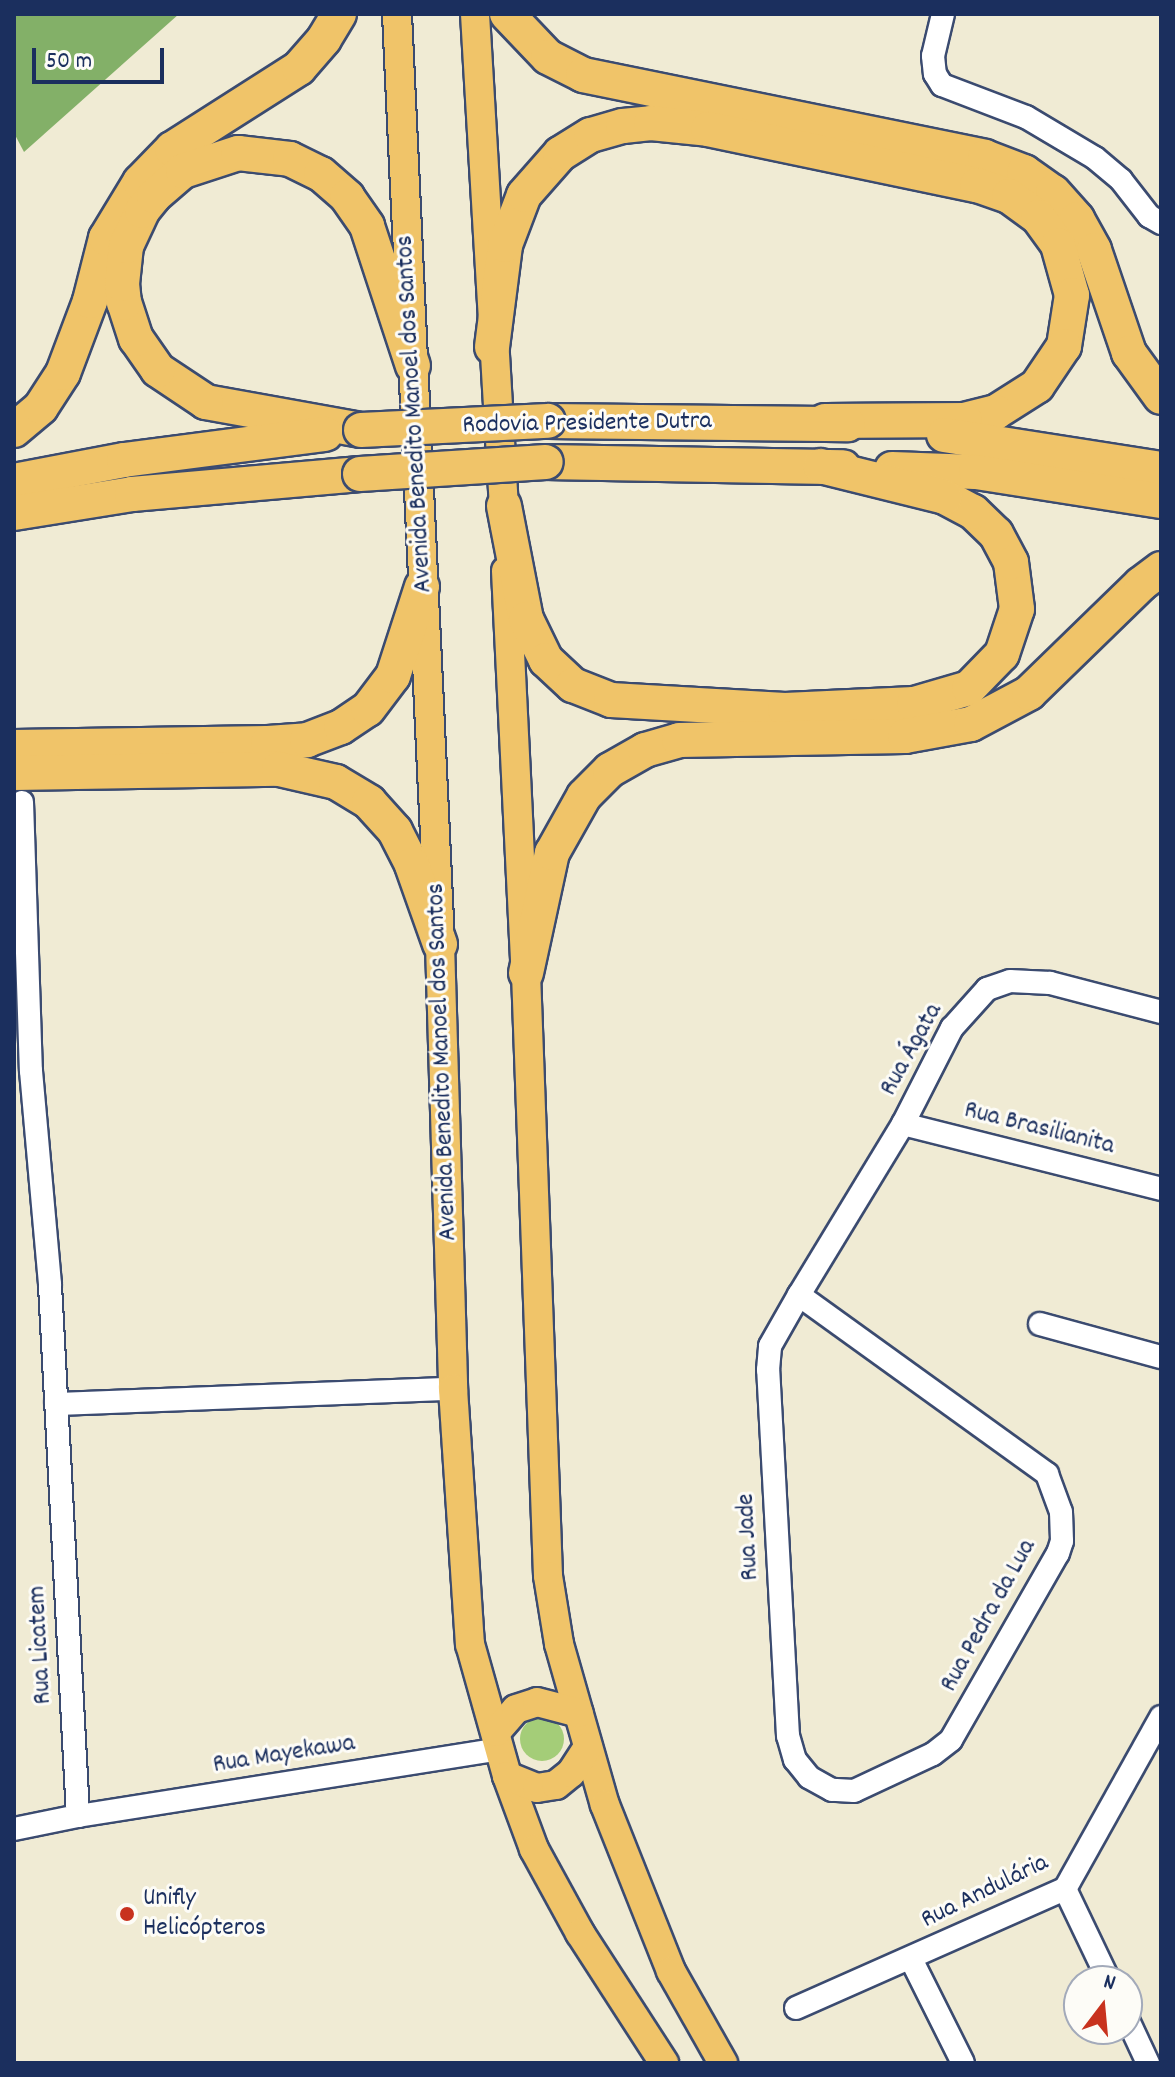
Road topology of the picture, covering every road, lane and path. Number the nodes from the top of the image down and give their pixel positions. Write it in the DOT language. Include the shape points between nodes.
graph roads {
  1 [pos="339,14"];
  2 [pos="397,14"];
  3 [pos="475,14"];
  4 [pos="507,14"];
  5 [pos="943,14"];
  6 [pos="1161,223"];
  7 [pos="492,347"];
  8 [pos="413,366"];
  9 [pos="1161,397"];
  10 [pos="825,421"];
  11 [pos="14,430"];
  12 [pos="361,430"];
  13 [pos="821,466"];
  14 [pos="1161,469"];
  15 [pos="14,481"];
  16 [pos="132,494"];
  17 [pos="1161,501"];
  18 [pos="504,506"];
  19 [pos="14,513"];
  20 [pos="14,532"];
  21 [pos="1161,569"];
  22 [pos="422,587"];
  23 [pos="14,747"];
  24 [pos="18,787"];
  25 [pos="440,944"];
  26 [pos="526,973"];
  27 [pos="1161,1012"];
  28 [pos="903,1124"];
  29 [pos="1161,1189"];
  30 [pos="799,1295"];
  31 [pos="1040,1324"];
  32 [pos="1161,1357"];
  33 [pos="453,1389"];
  34 [pos="56,1404"];
  35 [pos="579,1713"];
  36 [pos="1161,1717"];
  37 [pos="588,1747"];
  38 [pos="501,1752"];
  39 [pos="809,1777"];
  40 [pos="78,1816"];
  41 [pos="14,1829"];
  42 [pos="1065,1889"];
  43 [pos="911,1959"];
  44 [pos="1101,1965"];
  45 [pos="796,2008"];
  46 [pos="664,2063"];
  47 [pos="723,2063"];
  48 [pos="963,2063"];
  1 -- 11 [label="highway" via="299,68 172,149 140,182 106,238 63,373 41,407"];
  2 -- 8 [label="main road, Avenida Benedito Manoel dos Santos"];
  3 -- 7 [label="main road"];
  4 -- 9 [label="highway" via="548,57 602,81 985,157 1024,172 1053,192 1077,219 1094,250 1129,353"];
  5 -- 6 [label="street" via="933,56 942,85 1026,117 1095,158"];
  7 -- 10 [label="highway" via="505,245 524,195 560,154 591,135 623,126 708,129 977,185 1009,196 1038,217 1058,245 1072,295 1064,346 1037,386 996,412 965,420"];
  7 -- 18 [label="main road"];
  8 -- 12 [label="highway" via="367,226 347,197 321,174 290,159 238,153 183,171 154,196 126,246 122,284 136,339 158,370 206,402"];
  8 -- 22 [label="main road, Avenida Benedito Manoel dos Santos"];
  10 -- 12 [label="highway, Rodovia Presidente Dutra, bridge" via="548,421"];
  10 -- 14 [label="highway, Rodovia Presidente Dutra" via="979,438"];
  12 -- 15 [label="highway, Rodovia Presidente Dutra" via="124,460"];
  13 -- 16 [label="highway, Rodovia Presidente Dutra, bridge" via="546,462"];
  13 -- 17 [label="highway, Rodovia Presidente Dutra" via="976,472"];
  13 -- 18 [label="highway" via="945,497 973,512 996,534 1011,562 1017,609 1002,654 969,688 914,704 785,710 611,700 573,685 546,660 526,619"];
  16 -- 19 [label="highway, Rodovia Presidente Dutra"];
  16 -- 20 [label="highway"];
  18 -- 26 [label="main road"];
  21 -- 26 [label="highway" via="1029,693 971,724 905,736 679,740 645,750 610,770 584,796 552,853"];
  22 -- 23 [label="highway" via="393,676 368,709 341,727 307,740 268,743"];
  22 -- 25 [label="main road, Avenida Benedito Manoel dos Santos"];
  24 -- 25 [label="highway" via="279,769 336,782 369,802 395,831"];
  24 -- 34 [label="street, Rua Licatem" via="31,1071"];
  25 -- 33 [label="main road, Avenida Benedito Manoel dos Santos"];
  26 -- 35 [label="main road" via="543,1516 559,1644"];
  27 -- 28 [label="street, Rua Ágata" via="1050,983 1010,981 987,989 952,1028"];
  28 -- 29 [label="street, Rua Brasilianita"];
  28 -- 30 [label="street, Rua Ágata"];
  30 -- 39 [label="street, Rua Jade" via="770,1346 768,1370 788,1736 795,1760"];
  30 -- 39 [label="street, Rua Pedra da Lua" via="1047,1474 1061,1512 1062,1541 951,1740 854,1791 832,1790"];
  31 -- 32 [label="street"];
  33 -- 34 [label="street"];
  33 -- 38 [label="main road, Avenida Benedito Manoel dos Santos" via="470,1644"];
  34 -- 40 [label="street, Rua Licatem"];
  35 -- 37 [label="main road"];
  35 -- 38 [label="main road" via="537,1702 509,1714"];
  36 -- 42 [label="street, Rua Andulária"];
  37 -- 38 [label="main road" via="571,1773 556,1785 537,1788"];
  37 -- 47 [label="main road" via="605,1805 671,1971"];
  38 -- 40 [label="street, Rua Mayekawa"];
  38 -- 46 [label="main road, Avenida Benedito Manoel dos Santos" via="554,1890"];
  40 -- 41 [label="street, Rua Mayekawa"];
  42 -- 43 [label="street, Rua Andulária"];
  42 -- 44 [label="street"];
  43 -- 45 [label="street, Rua Andulária"];
  43 -- 48 [label="street"];
}
